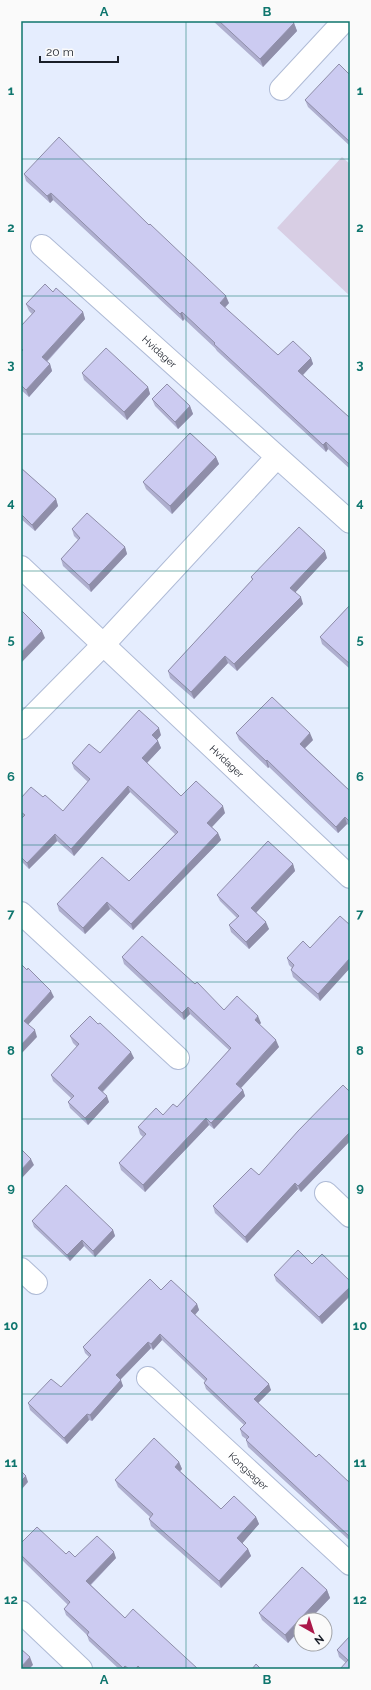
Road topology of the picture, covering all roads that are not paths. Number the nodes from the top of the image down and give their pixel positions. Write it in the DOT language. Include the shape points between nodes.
graph roads {
  1 [pos="344,21"];
  2 [pos="281,89"];
  3 [pos="42,246"];
  4 [pos="277,457"];
  5 [pos="350,522"];
  6 [pos="21,567"];
  7 [pos="103,645"];
  8 [pos="21,728"];
  9 [pos="350,877"];
  10 [pos="21,913"];
  11 [pos="178,1058"];
  12 [pos="326,1193"];
  13 [pos="350,1216"];
  14 [pos="148,1378"];
  15 [pos="350,1564"];
  16 [pos="21,1612"];
  17 [pos="81,1669"];
  1 -- 2 [label="street"];
  3 -- 4 [label="street, Hvidager"];
  4 -- 5 [label="street, Hvidager"];
  4 -- 7 [label="street"];
  6 -- 7 [label="street, Hvidager"];
  7 -- 8 [label="street"];
  7 -- 9 [label="street, Hvidager"];
  10 -- 11 [label="street"];
  12 -- 13 [label="street"];
  14 -- 15 [label="street, Kongsager"];
  16 -- 17 [label="street"];
}
